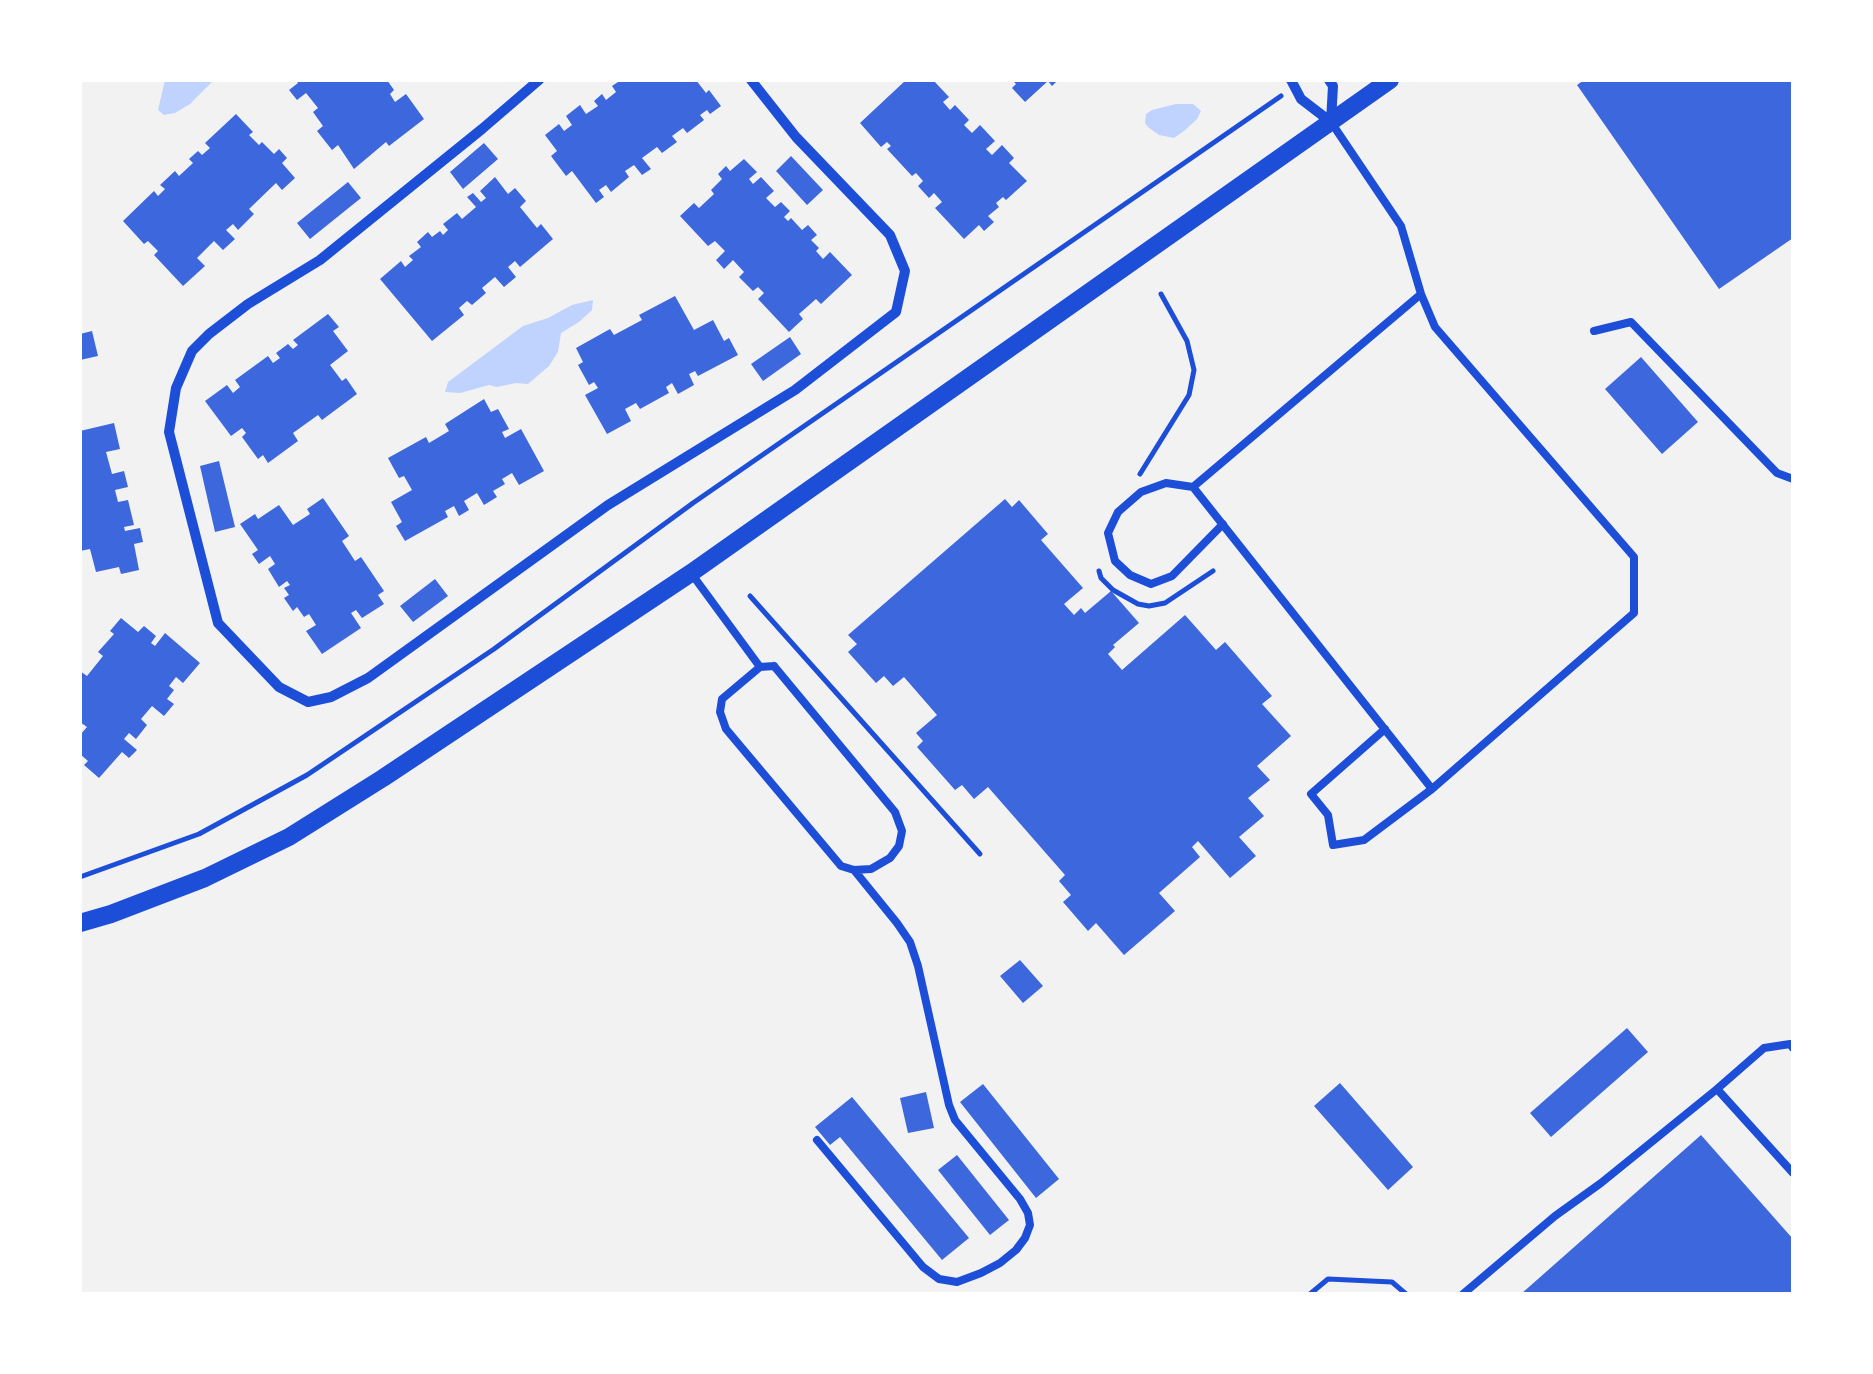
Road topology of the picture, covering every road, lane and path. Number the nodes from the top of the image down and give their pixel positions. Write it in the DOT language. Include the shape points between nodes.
graph roads {
  1 [pos="539,80"];
  2 [pos="751,80"];
  3 [pos="1329,80"];
  4 [pos="1390,80"];
  5 [pos="1292,83"];
  6 [pos="1331,122"];
  7 [pos="1422,294"];
  8 [pos="1594,331"];
  9 [pos="1793,478"];
  10 [pos="1193,487"];
  11 [pos="1224,524"];
  12 [pos="690,573"];
  13 [pos="750,596"];
  14 [pos="760,667"];
  15 [pos="1385,729"];
  16 [pos="1432,789"];
  17 [pos="980,854"];
  18 [pos="854,870"];
  19 [pos="80,877"];
  20 [pos="80,923"];
  21 [pos="1793,1048"];
  22 [pos="1717,1089"];
  23 [pos="816,1140"];
  24 [pos="1793,1174"];
  25 [pos="1310,1294"];
  26 [pos="1406,1294"];
  27 [pos="1463,1294"];
  1 -- 2 [label="street" via="320,260 209,334 192,351 176,388 169,432 218,623 279,686 308,702 368,678 608,505 795,390 896,312 905,271 890,235"];
  3 -- 6 [label="street"];
  4 -- 6 [label="street"];
  5 -- 6 [label="street"];
  5 -- 19 [label="path" via="307,775 199,834"];
  6 -- 7 [label="lane" via="1401,226"];
  6 -- 12 [label="street"];
  7 -- 10 [label="lane"];
  7 -- 16 [label="lane" via="1435,327 1634,557 1634,613"];
  8 -- 9 [label="lane" via="1631,322 1777,473"];
  10 -- 11 [label="lane"];
  10 -- 11 [label="lane" via="1166,483 1141,492 1118,512 1108,533 1115,561 1151,584 1172,576"];
  11 -- 15 [label="lane"];
  12 -- 14 [label="lane"];
  12 -- 20 [label="street" via="289,837 205,878"];
  13 -- 17 [label="path"];
  14 -- 18 [label="lane" via="722,700 726,729 841,866"];
  14 -- 18 [label="lane" via="774,666 895,812 899,846 872,869"];
  15 -- 16 [label="lane"];
  15 -- 16 [label="lane" via="1311,794 1328,816 1334,845 1364,840"];
  18 -- 23 [label="lane" via="910,942 949,1105 1028,1212 1026,1238 981,1274 957,1282 939,1279"];
  21 -- 22 [label="lane" via="1764,1048"];
  22 -- 24 [label="lane"];
  22 -- 27 [label="lane"];
  25 -- 26 [label="path" via="1328,1279 1392,1282"];
}
